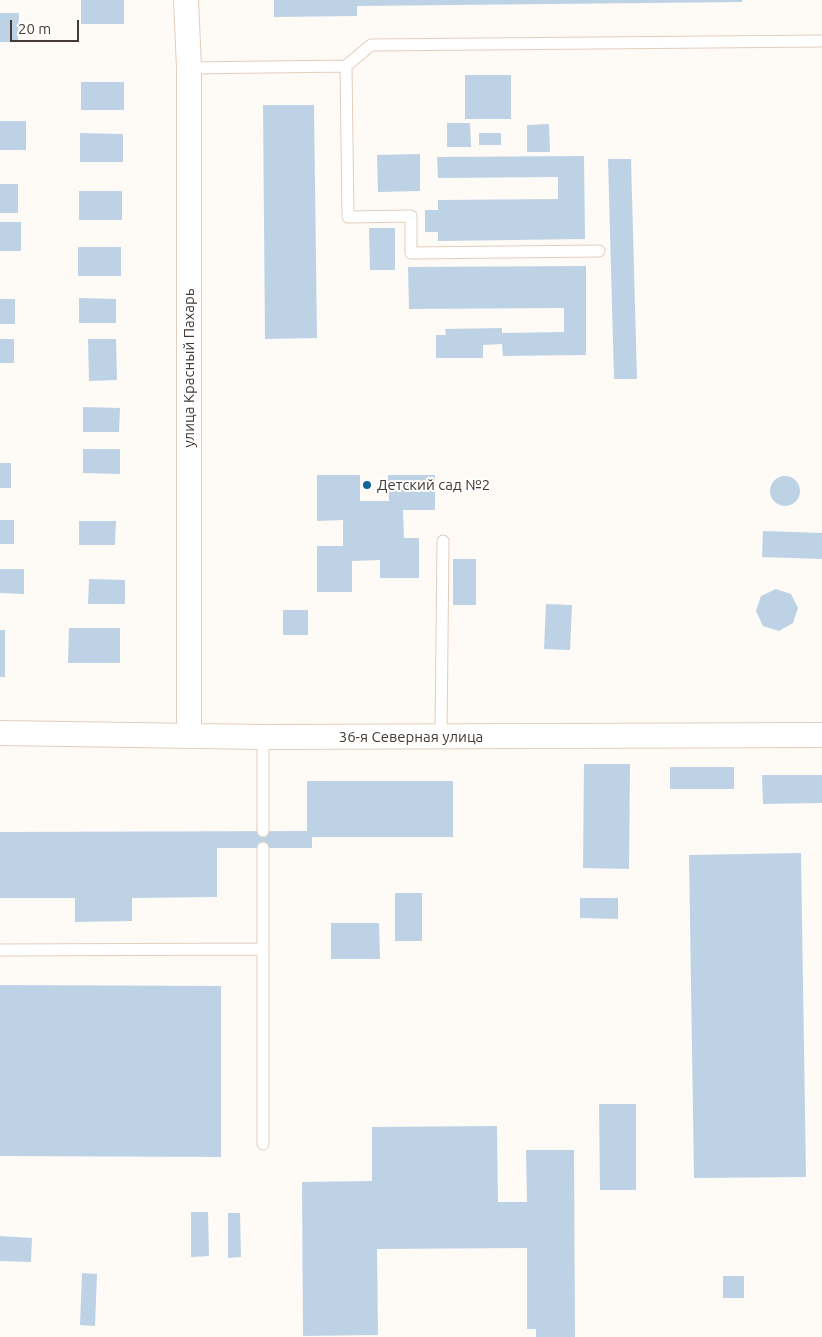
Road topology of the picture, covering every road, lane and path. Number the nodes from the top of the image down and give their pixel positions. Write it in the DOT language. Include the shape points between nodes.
graph roads {
  1 [pos="186,0"];
  2 [pos="822,41"];
  3 [pos="346,66"];
  4 [pos="188,68"];
  5 [pos="598,251"];
  6 [pos="443,541"];
  7 [pos="0,733"];
  8 [pos="822,735"];
  9 [pos="189,736"];
  10 [pos="263,737"];
  11 [pos="442,737"];
  12 [pos="263,831"];
  13 [pos="263,848"];
  14 [pos="263,949"];
  15 [pos="0,950"];
  16 [pos="263,1144"];
  1 -- 4 [label="street, улица Красный Пахарь"];
  2 -- 3 [label="lane" via="371,46"];
  3 -- 4 [label="lane"];
  3 -- 5 [label="lane" via="348,217 411,216 411,253"];
  4 -- 9 [label="street, улица Красный Пахарь"];
  6 -- 11 [label="lane"];
  7 -- 9 [label="street, 36-я Северная улица"];
  8 -- 11 [label="street, 36-я Северная улица"];
  9 -- 10 [label="street, 36-я Северная улица"];
  10 -- 11 [label="street, 36-я Северная улица"];
  10 -- 12 [label="lane"];
  13 -- 14 [label="lane"];
  14 -- 15 [label="lane"];
  14 -- 16 [label="lane"];
}
